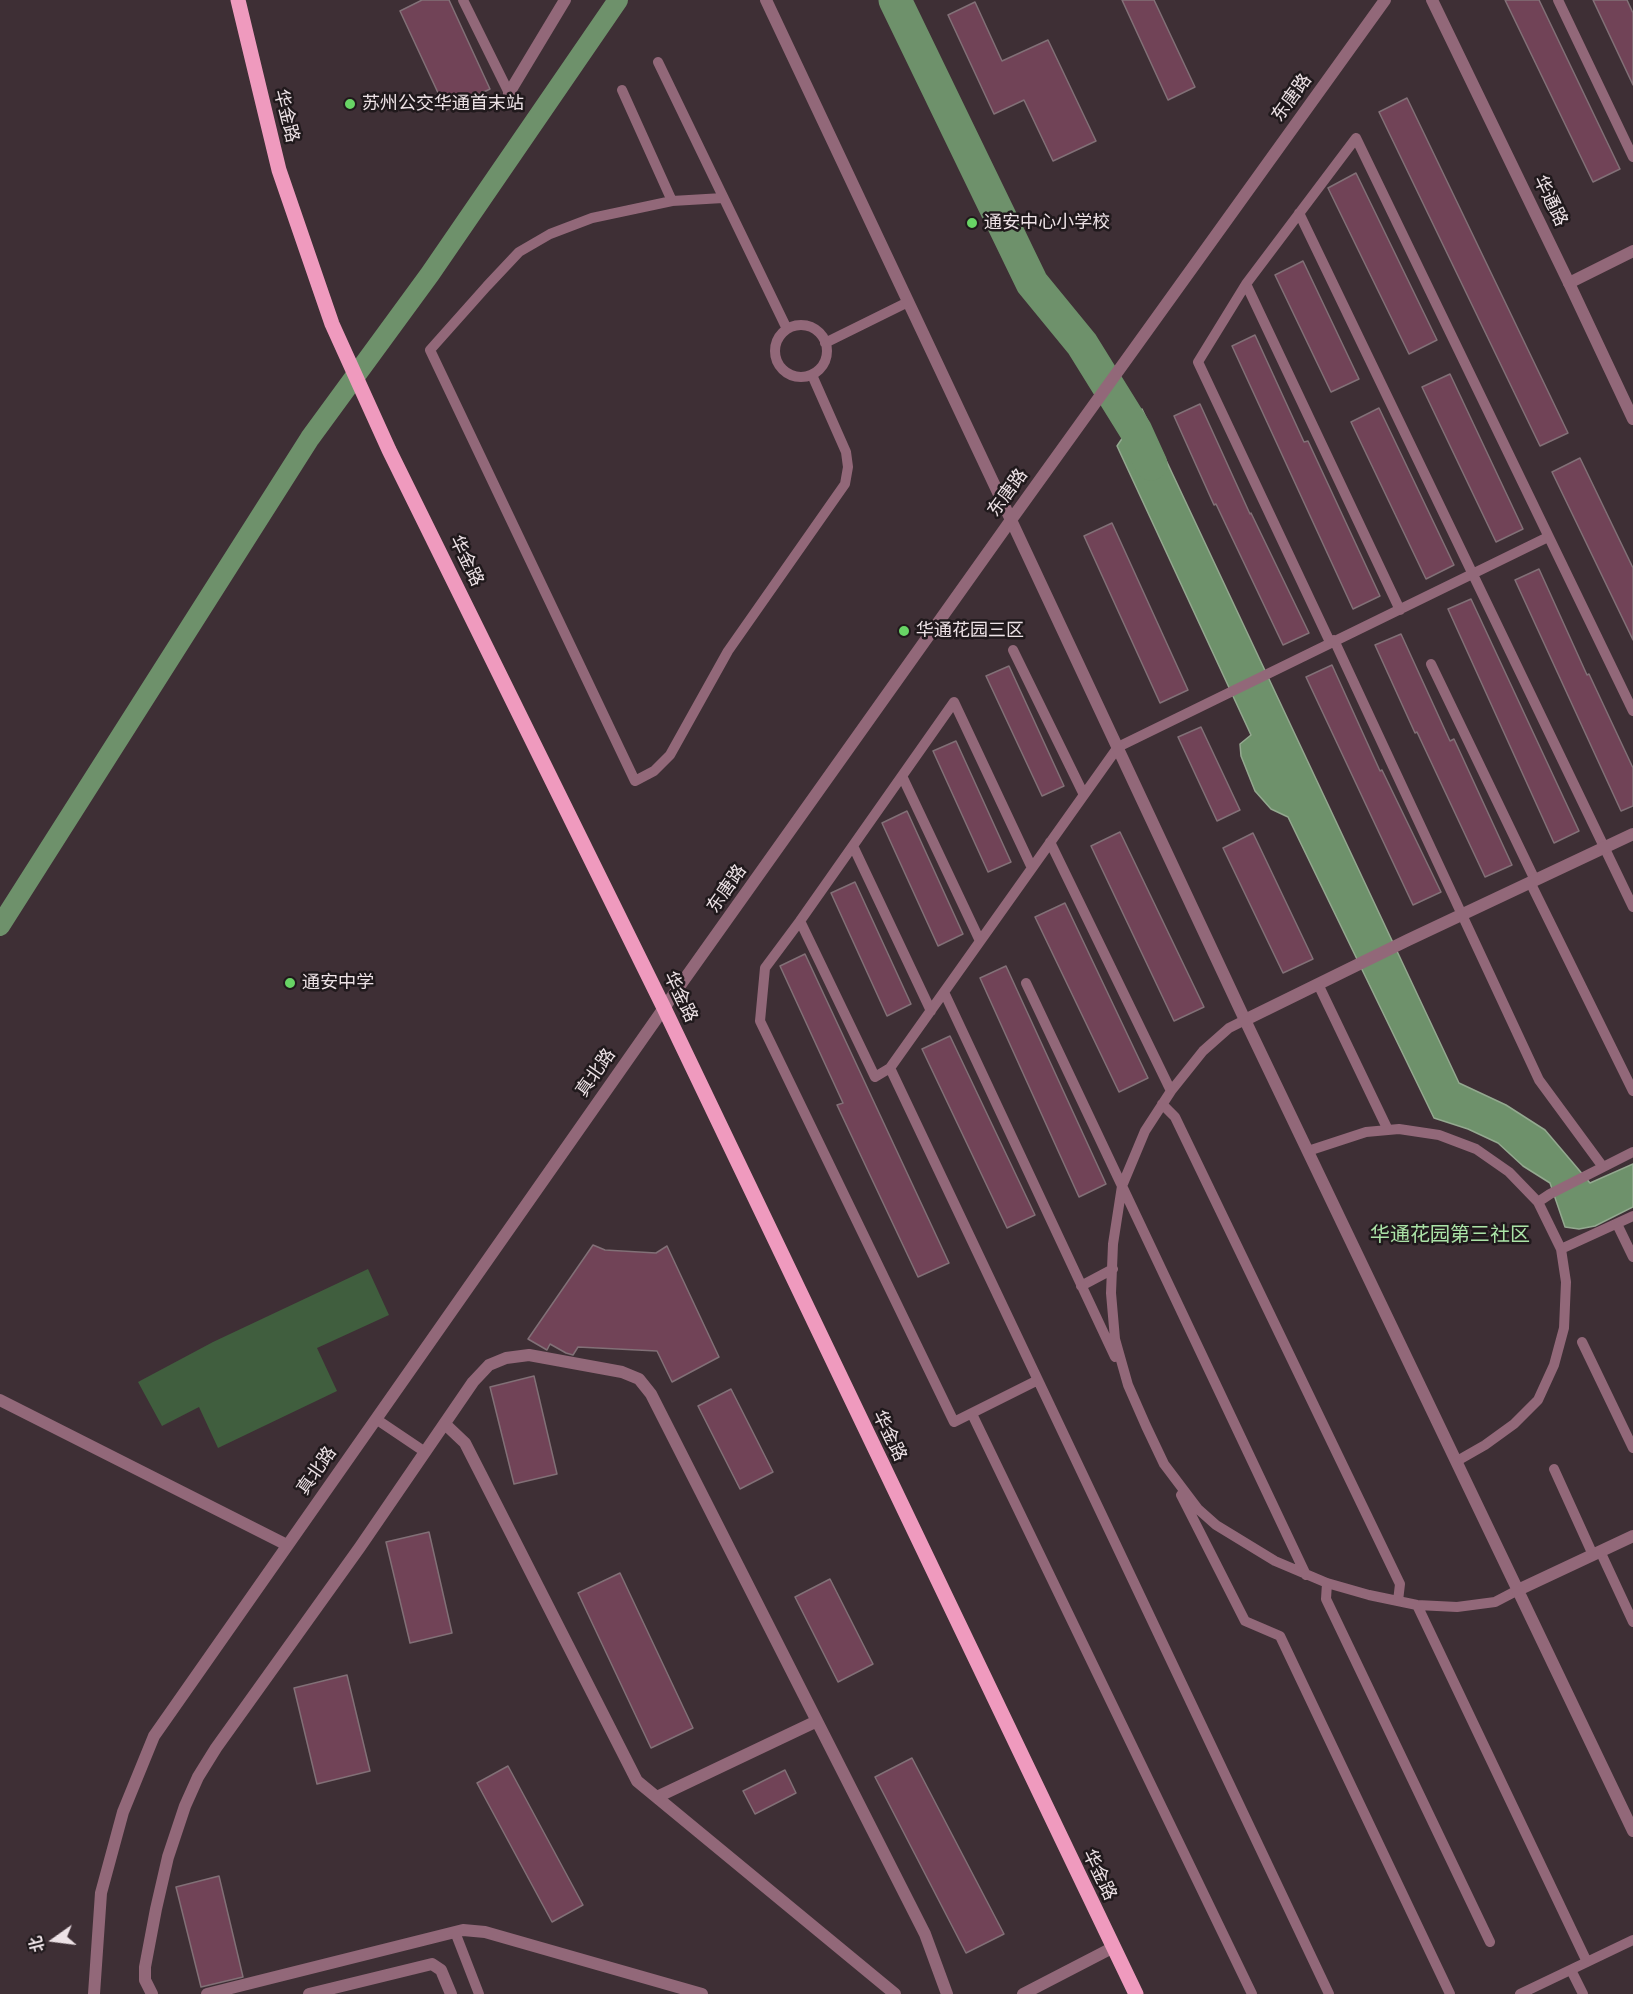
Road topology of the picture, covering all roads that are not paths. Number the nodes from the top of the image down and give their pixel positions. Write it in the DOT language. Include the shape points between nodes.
graph roads {
  1 [pos="238,0"];
  2 [pos="463,0"];
  3 [pos="766,0"];
  4 [pos="1385,0"];
  5 [pos="1432,0"];
  6 [pos="1558,0"];
  7 [pos="560,3"];
  8 [pos="658,62"];
  9 [pos="622,90"];
  10 [pos="509,93"];
  11 [pos="1633,156"];
  12 [pos="723,198"];
  13 [pos="672,201"];
  14 [pos="1299,213"];
  15 [pos="1633,251"];
  16 [pos="1569,283"];
  17 [pos="1246,284"];
  18 [pos="909,302"];
  19 [pos="787,329"];
  20 [pos="825,343"];
  21 [pos="812,375"];
  22 [pos="1633,418"];
  23 [pos="1011,520"];
  24 [pos="1548,537"];
  25 [pos="1473,575"];
  26 [pos="1400,610"];
  27 [pos="1332,641"];
  28 [pos="1013,650"];
  29 [pos="1431,664"];
  30 [pos="1633,711"];
  31 [pos="1118,747"];
  32 [pos="902,776"];
  33 [pos="1084,795"];
  34 [pos="1633,834"];
  35 [pos="1050,842"];
  36 [pos="853,846"];
  37 [pos="1604,848"];
  38 [pos="1032,868"];
  39 [pos="1533,881"];
  40 [pos="1633,907"];
  41 [pos="1462,915"];
  42 [pos="800,921"];
  43 [pos="980,941"];
  44 [pos="1026,982"];
  45 [pos="1318,984"];
  46 [pos="944,992"];
  47 [pos="663,1008"];
  48 [pos="931,1011"];
  49 [pos="1245,1020"];
  50 [pos="890,1068"];
  51 [pos="1171,1091"];
  52 [pos="1633,1091"];
  53 [pos="1162,1104"];
  54 [pos="1388,1130"];
  55 [pos="1308,1151"];
  56 [pos="1633,1152"];
  57 [pos="1603,1167"];
  58 [pos="1122,1186"];
  59 [pos="1538,1202"];
  60 [pos="1633,1216"];
  61 [pos="1617,1224"];
  62 [pos="1561,1249"];
  63 [pos="1633,1257"];
  64 [pos="1113,1269"];
  65 [pos="1081,1286"];
  66 [pos="1582,1342"];
  67 [pos="1038,1380"];
  68 [pos="1128,1385"];
  69 [pos="0,1400"];
  70 [pos="972,1414"];
  71 [pos="376,1419"];
  72 [pos="445,1424"];
  73 [pos="1633,1448"];
  74 [pos="425,1452"];
  75 [pos="1457,1461"];
  76 [pos="1164,1464"];
  77 [pos="1554,1469"];
  78 [pos="1216,1525"];
  79 [pos="1201,1532"];
  80 [pos="1633,1536"];
  81 [pos="287,1545"];
  82 [pos="1596,1553"];
  83 [pos="1306,1575"];
  84 [pos="1327,1583"];
  85 [pos="1518,1590"];
  86 [pos="1398,1601"];
  87 [pos="1417,1605"];
  88 [pos="1633,1622"];
  89 [pos="817,1721"];
  90 [pos="657,1797"];
  91 [pos="1633,1831"];
  92 [pos="455,1932"];
  93 [pos="1633,1940"];
  94 [pos="1490,1942"];
  95 [pos="1112,1948"];
  96 [pos="1587,1962"];
  97 [pos="1571,1970"];
  98 [pos="94,1994"];
  99 [pos="152,1994"];
  100 [pos="207,1994"];
  101 [pos="309,1994"];
  102 [pos="451,1994"];
  103 [pos="479,1994"];
  104 [pos="702,1994"];
  105 [pos="895,1994"];
  106 [pos="947,1994"];
  107 [pos="1023,1994"];
  108 [pos="1136,1994"];
  109 [pos="1252,1994"];
  110 [pos="1329,1994"];
  111 [pos="1450,1994"];
  112 [pos="1520,1994"];
  113 [pos="1583,1994"];
  1 -- 47 [label="main road, 华金路" via="279,170 337,335"];
  2 -- 10 [label="lane"];
  3 -- 18 [label="street"];
  4 -- 23 [label="street, 东唐路"];
  5 -- 16 [label="street, 华通路"];
  6 -- 11 [label="lane"];
  7 -- 10 [label="street"];
  8 -- 12 [label="lane"];
  9 -- 13 [label="lane"];
  12 -- 13 [label="lane"];
  12 -- 19 [label="lane"];
  13 -- 21 [label="lane" via="592,218 550,234 519,252 430,350 634,781 654,771 670,755 728,651 845,484 846,452"];
  14 -- 17 [label="lane"];
  14 -- 24 [label="lane" via="1356,138"];
  14 -- 25 [label="lane"];
  15 -- 16 [label="street"];
  16 -- 22 [label="street, 华通路"];
  17 -- 26 [label="lane"];
  17 -- 27 [label="lane" via="1198,362"];
  18 -- 20 [label="lane"];
  18 -- 23 [label="street"];
  19 -- 20 [label="lane" via="813,328"];
  19 -- 21 [label="lane" via="775,350 780,366 794,376"];
  20 -- 21 [label="lane" via="825,361"];
  23 -- 31 [label="street"];
  23 -- 47 [label="street, 东唐路"];
  24 -- 25 [label="lane"];
  24 -- 30 [label="lane"];
  25 -- 26 [label="lane"];
  25 -- 37 [label="lane"];
  26 -- 27 [label="lane"];
  27 -- 31 [label="lane"];
  27 -- 41 [label="lane"];
  28 -- 33 [label="lane"];
  29 -- 39 [label="lane"];
  31 -- 33 [label="lane"];
  31 -- 49 [label="street"];
  32 -- 36 [label="lane"];
  32 -- 38 [label="lane" via="954,702"];
  32 -- 43 [label="lane"];
  33 -- 35 [label="lane"];
  34 -- 37 [label="street"];
  35 -- 38 [label="lane"];
  35 -- 51 [label="lane"];
  36 -- 42 [label="lane"];
  36 -- 48 [label="lane"];
  37 -- 39 [label="street"];
  37 -- 40 [label="lane"];
  38 -- 43 [label="lane"];
  39 -- 41 [label="street"];
  39 -- 52 [label="lane"];
  41 -- 45 [label="street"];
  41 -- 57 [label="lane" via="1539,1080"];
  42 -- 50 [label="lane" via="875,1077"];
  42 -- 70 [label="lane" via="765,968 760,1020 954,1422"];
  43 -- 46 [label="lane"];
  44 -- 58 [label="lane"];
  45 -- 49 [label="street"];
  45 -- 54 [label="lane"];
  46 -- 48 [label="lane"];
  46 -- 65 [label="lane"];
  47 -- 71 [label="street, 真北路"];
  47 -- 95 [label="main road, 华金路"];
  48 -- 50 [label="lane"];
  49 -- 51 [label="lane" via="1229,1028 1203,1051"];
  49 -- 55 [label="street"];
  50 -- 67 [label="lane"];
  51 -- 53 [label="lane"];
  53 -- 58 [label="lane" via="1144,1131"];
  53 -- 86 [label="lane" via="1175,1117 1400,1584"];
  54 -- 55 [label="lane" via="1366,1132"];
  54 -- 59 [label="lane" via="1439,1135 1476,1149 1509,1172"];
  55 -- 75 [label="street"];
  56 -- 57 [label="lane"];
  57 -- 59 [label="lane"];
  58 -- 64 [label="lane"];
  58 -- 83 [label="lane"];
  59 -- 62 [label="lane"];
  60 -- 61 [label="lane"];
  61 -- 62 [label="lane"];
  61 -- 63 [label="lane"];
  62 -- 75 [label="lane" via="1566,1282 1564,1328 1554,1365 1538,1400 1514,1424"];
  64 -- 65 [label="lane"];
  64 -- 68 [label="lane" via="1115,1339"];
  65 -- 68 [label="lane"];
  66 -- 73 [label="lane"];
  67 -- 70 [label="lane"];
  67 -- 110 [label="lane"];
  68 -- 76 [label="lane"];
  69 -- 81 [label="street"];
  70 -- 109 [label="lane"];
  71 -- 74 [label="lane"];
  71 -- 81 [label="street, 真北路"];
  72 -- 74 [label="street"];
  72 -- 89 [label="street" via="489,1365 506,1358 529,1356 622,1372 639,1379 651,1394"];
  72 -- 90 [label="street" via="465,1443 637,1781"];
  74 -- 99 [label="street" via="198,1777 168,1857 156,1909 145,1966"];
  75 -- 85 [label="street"];
  76 -- 78 [label="lane" via="1198,1509"];
  76 -- 79 [label="lane"];
  77 -- 82 [label="lane"];
  78 -- 79 [label="lane"];
  78 -- 83 [label="lane" via="1275,1562"];
  79 -- 111 [label="lane" via="1245,1621 1280,1636"];
  80 -- 82 [label="street"];
  81 -- 98 [label="street, 真北路" via="154,1736 123,1812 101,1893"];
  82 -- 85 [label="street"];
  82 -- 88 [label="lane"];
  83 -- 84 [label="lane"];
  84 -- 86 [label="lane"];
  84 -- 94 [label="lane" via="1326,1599"];
  85 -- 87 [label="lane" via="1495,1602 1457,1607"];
  85 -- 91 [label="street"];
  86 -- 87 [label="lane"];
  87 -- 96 [label="lane"];
  89 -- 90 [label="street"];
  89 -- 106 [label="street" via="925,1934"];
  90 -- 105 [label="street"];
  92 -- 100 [label="street"];
  92 -- 103 [label="lane"];
  92 -- 104 [label="street" via="486,1932"];
  93 -- 96 [label="lane"];
  95 -- 107 [label="street"];
  95 -- 108 [label="main road, 华金路"];
  96 -- 97 [label="lane"];
  97 -- 112 [label="lane"];
  97 -- 113 [label="lane"];
  101 -- 102 [label="street" via="432,1964 441,1970"];
}
